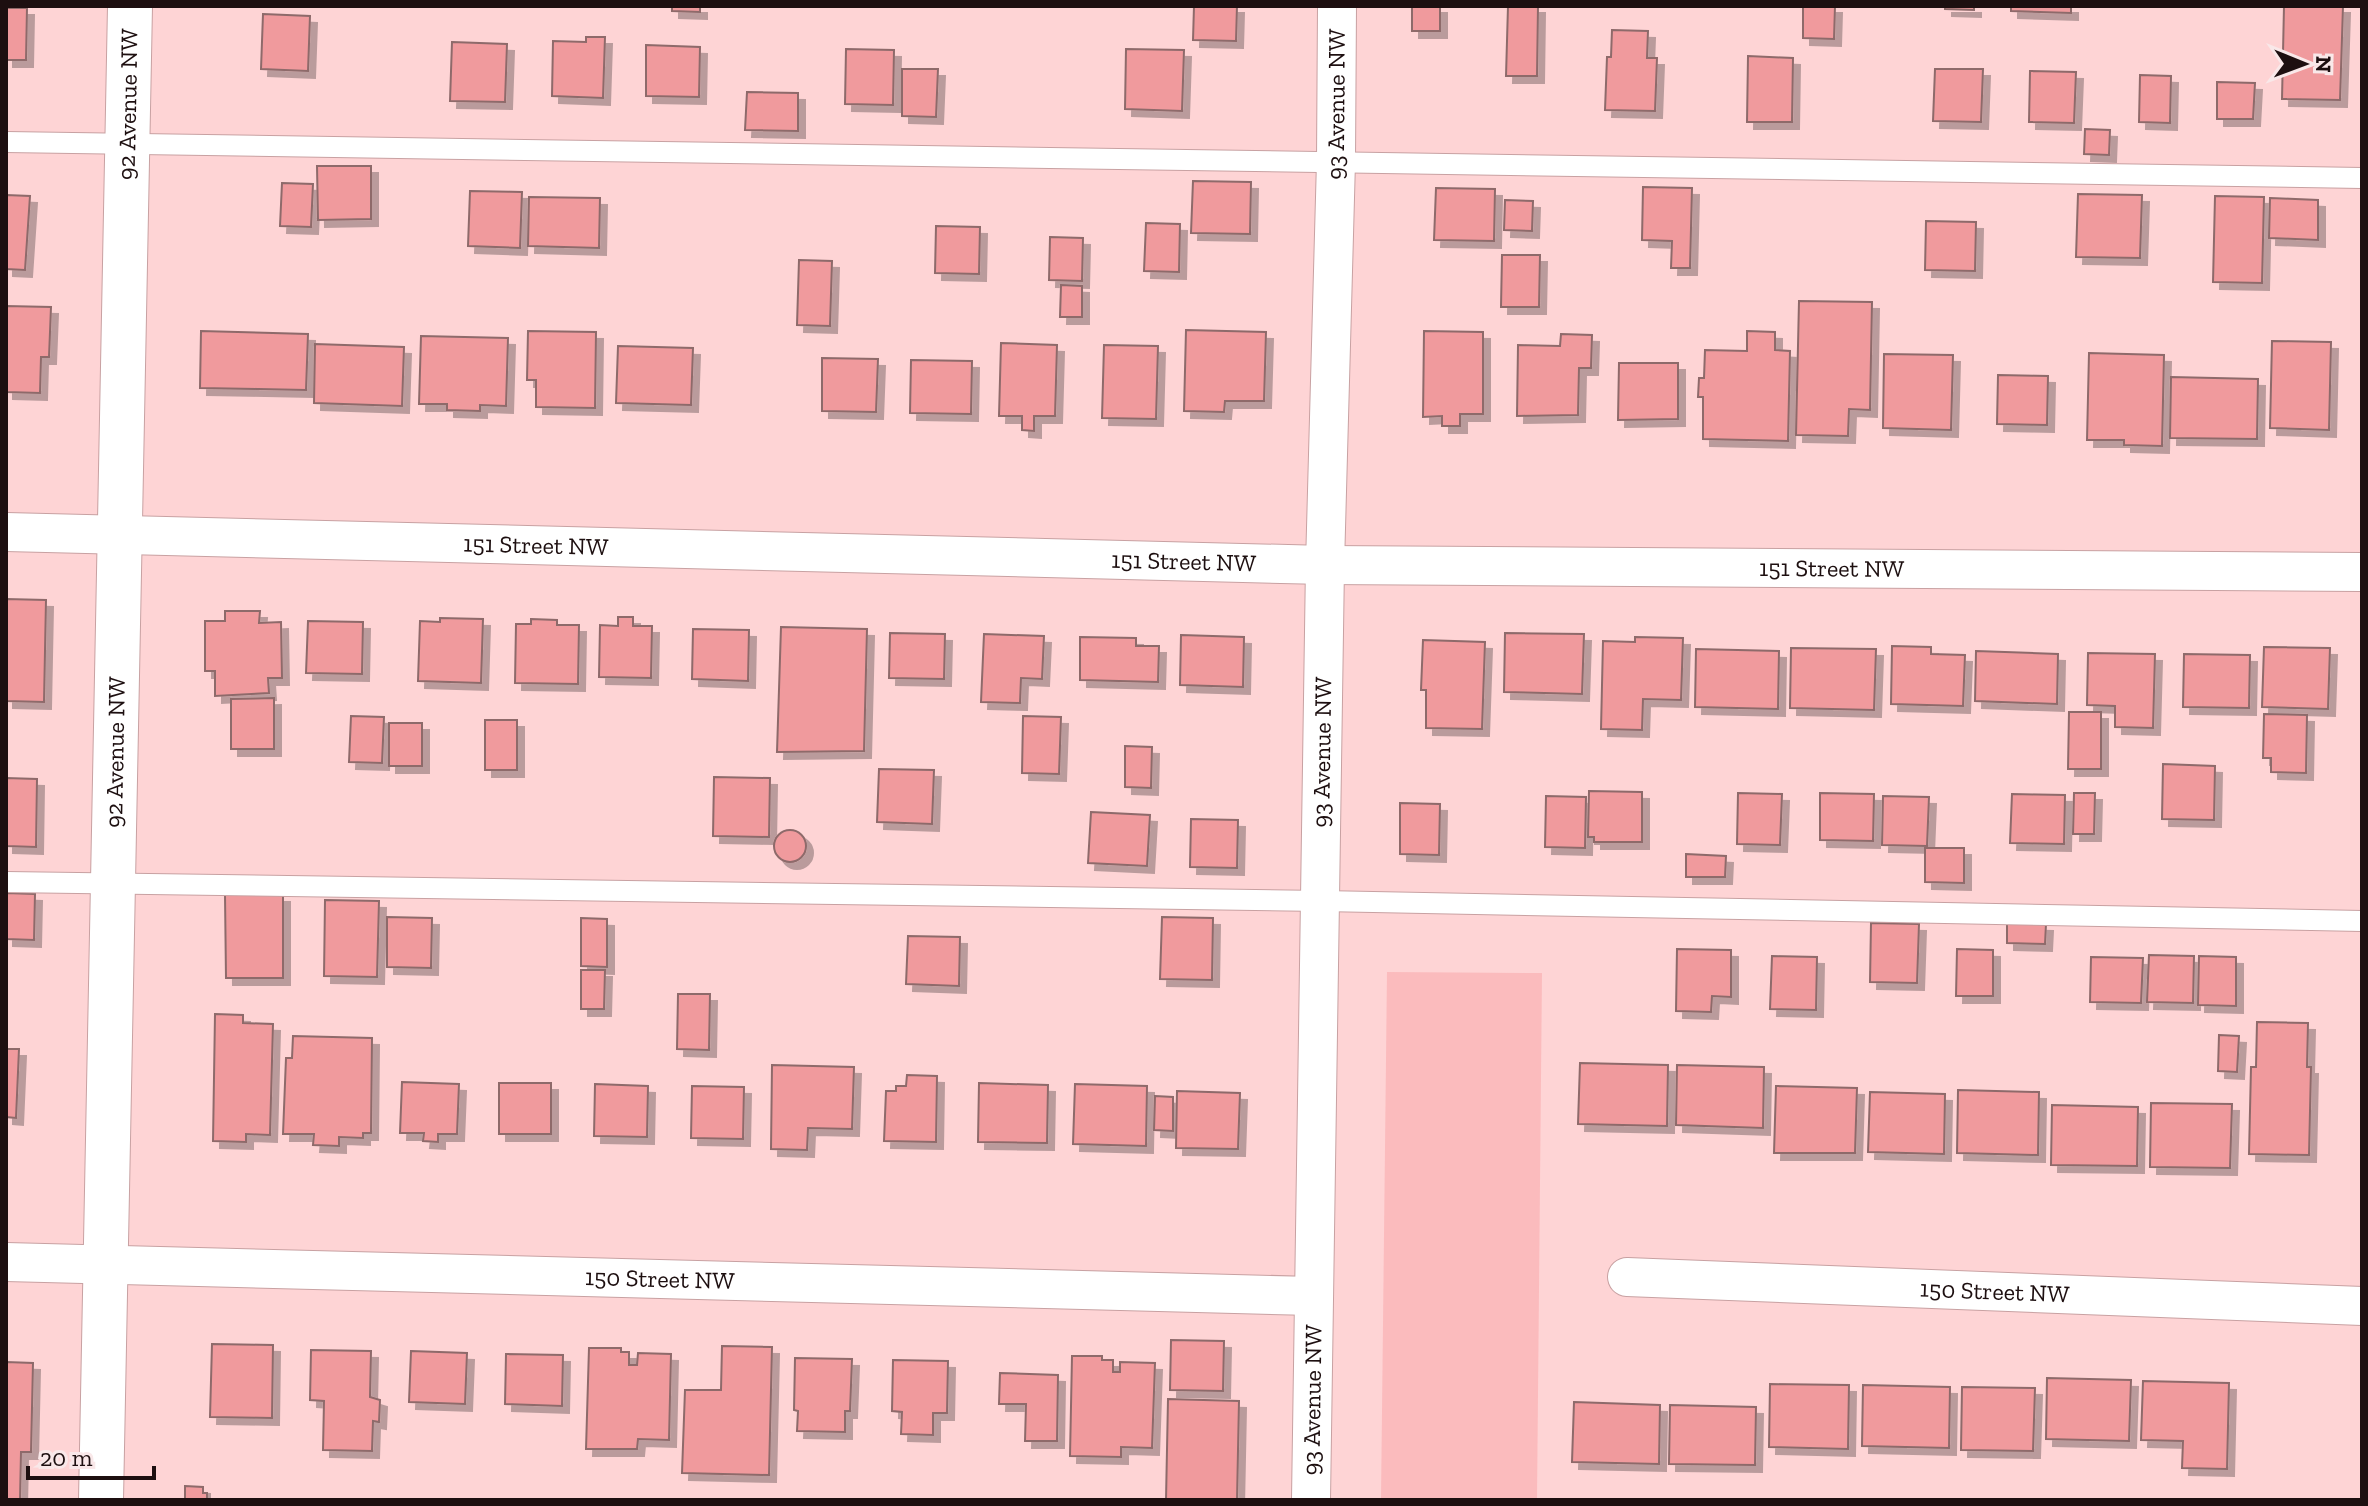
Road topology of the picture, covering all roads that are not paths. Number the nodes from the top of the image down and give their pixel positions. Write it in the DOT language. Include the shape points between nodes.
graph roads {
  1 [pos="130,6"];
  2 [pos="1337,6"];
  3 [pos="6,142"];
  4 [pos="129,146"];
  5 [pos="1336,161"];
  6 [pos="2362,178"];
  7 [pos="6,532"];
  8 [pos="118,533"];
  9 [pos="1325,565"];
  10 [pos="2362,572"];
  11 [pos="6,882"];
  12 [pos="112,884"];
  13 [pos="1322,901"];
  14 [pos="2362,921"];
  15 [pos="6,1262"];
  16 [pos="104,1263"];
  17 [pos="1627,1277"];
  18 [pos="1313,1296"];
  19 [pos="2362,1306"];
  20 [pos="101,1500"];
  21 [pos="1311,1500"];
  1 -- 4 [label="street, 92 Avenue NW"];
  2 -- 5 [label="street, 93 Avenue NW"];
  3 -- 4 [label="lane"];
  4 -- 5 [label="lane"];
  4 -- 8 [label="street, 92 Avenue NW"];
  5 -- 6 [label="lane"];
  5 -- 9 [label="street, 93 Avenue NW"];
  7 -- 8 [label="street, 151 Street NW"];
  8 -- 9 [label="street, 151 Street NW"];
  8 -- 12 [label="street, 92 Avenue NW"];
  9 -- 10 [label="street, 151 Street NW"];
  9 -- 13 [label="street, 93 Avenue NW"];
  11 -- 12 [label="lane"];
  12 -- 13 [label="lane"];
  12 -- 16 [label="street, 92 Avenue NW"];
  13 -- 14 [label="lane"];
  13 -- 18 [label="street, 93 Avenue NW"];
  15 -- 16 [label="street, 150 Street NW"];
  16 -- 18 [label="street, 150 Street NW"];
  16 -- 20 [label="street, 92 Avenue NW"];
  17 -- 19 [label="street, 150 Street NW"];
  18 -- 21 [label="street, 93 Avenue NW"];
}
